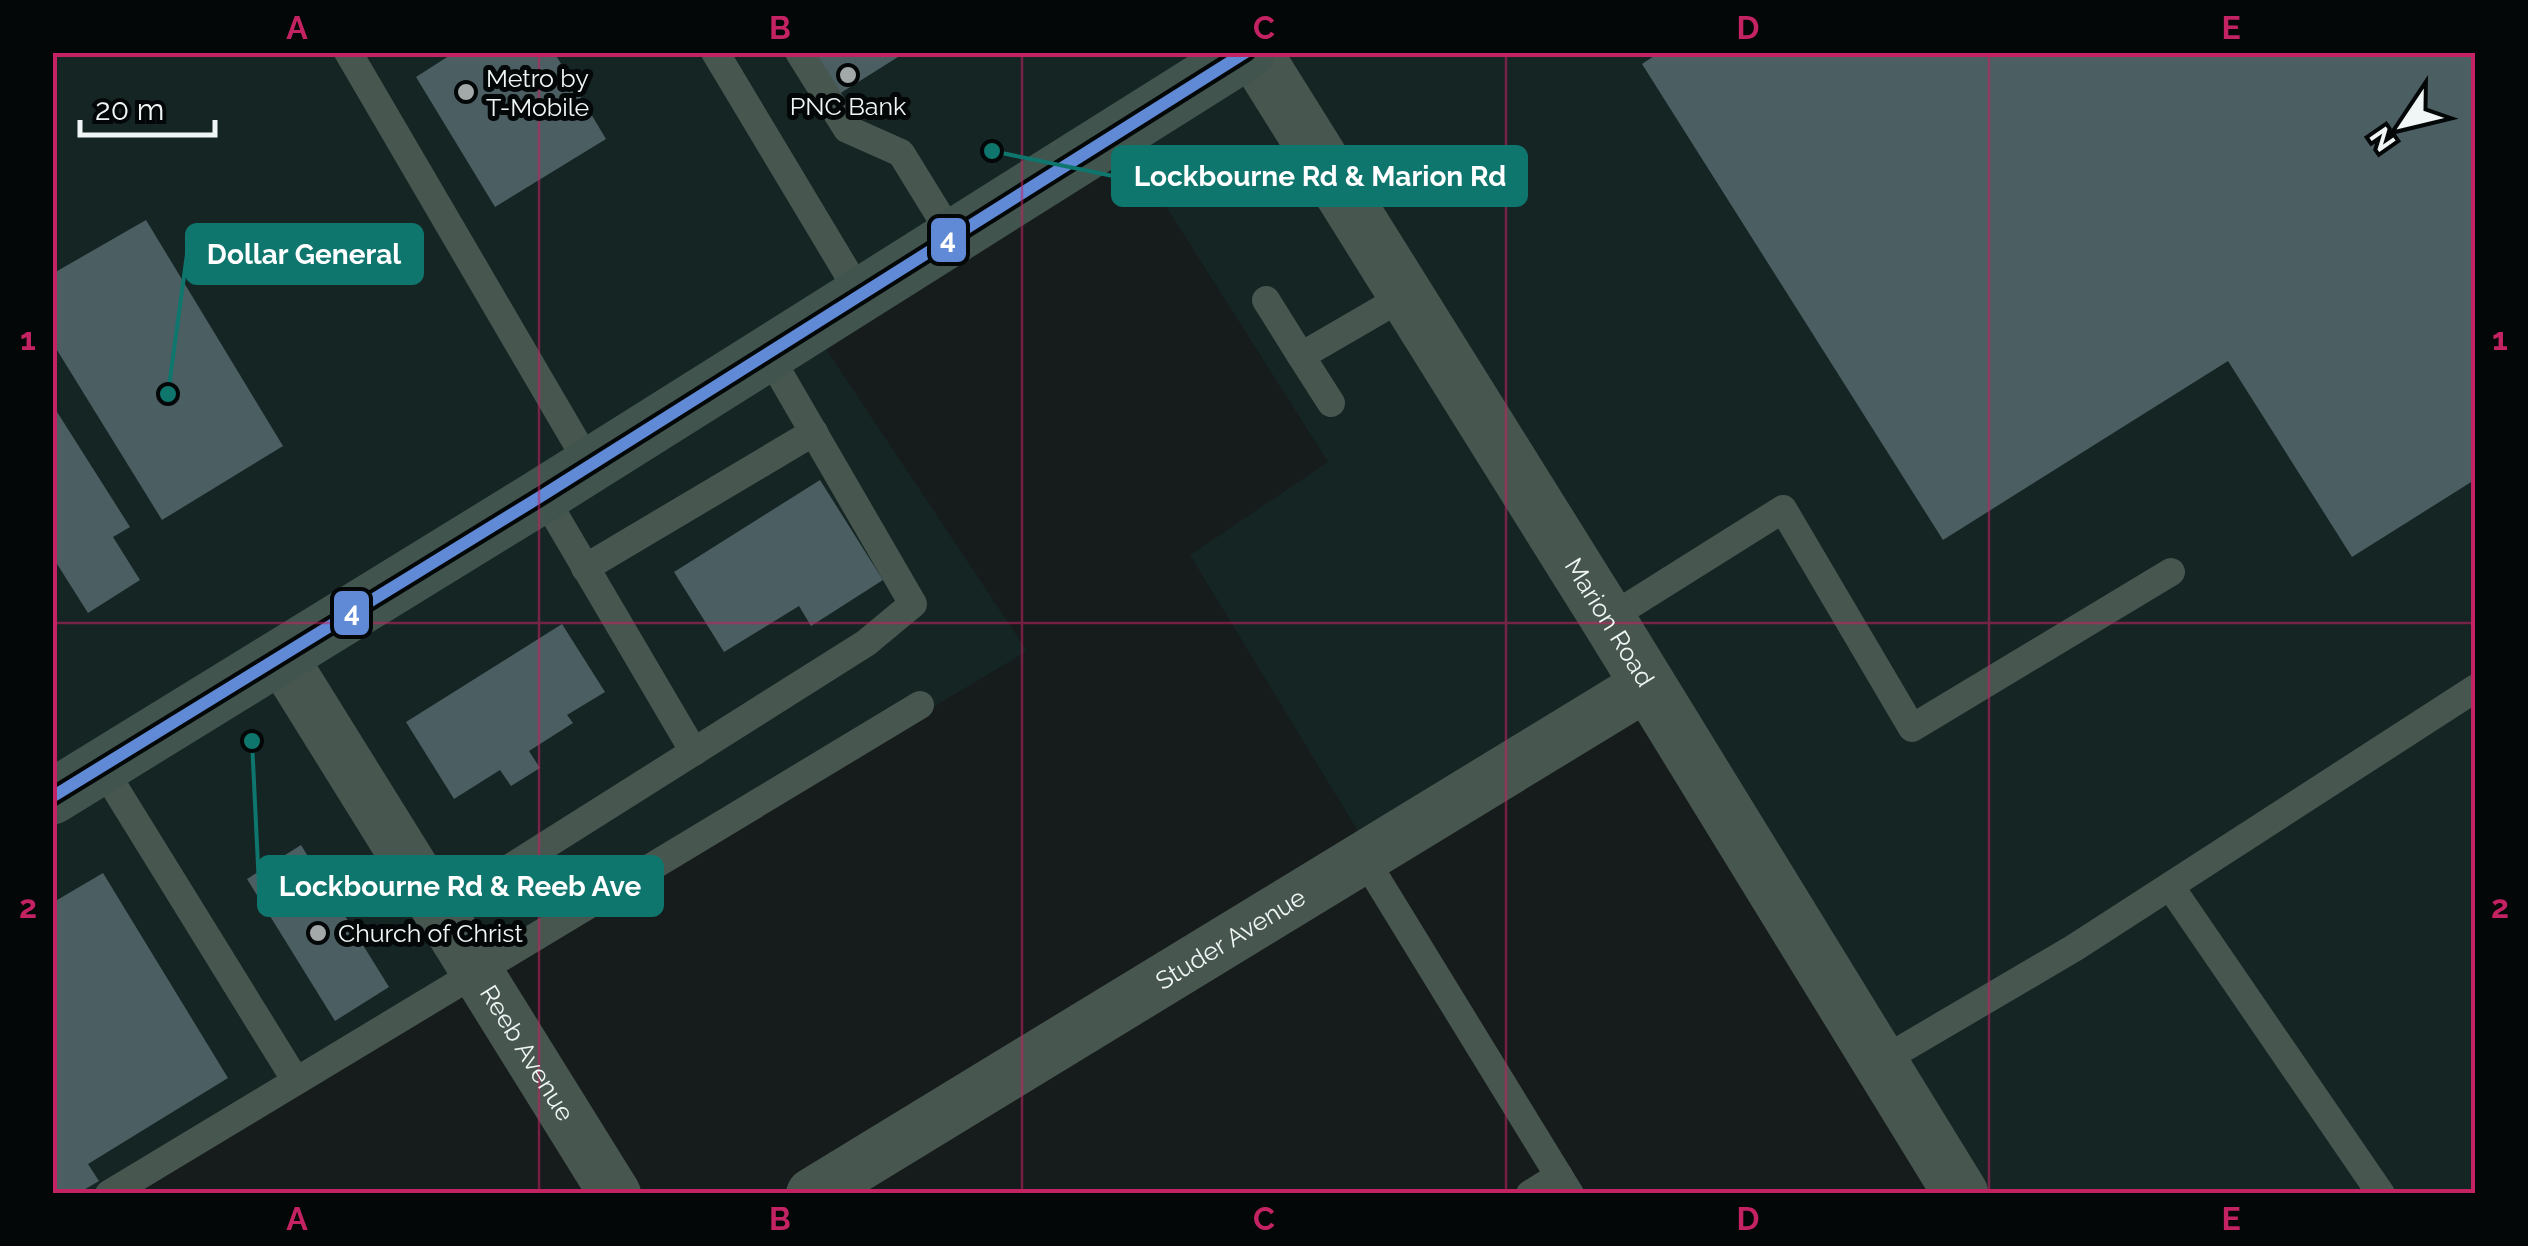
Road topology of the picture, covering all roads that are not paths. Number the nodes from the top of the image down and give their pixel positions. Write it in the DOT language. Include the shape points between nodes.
graph roads {
  1 [pos="348,52"];
  2 [pos="715,52"];
  3 [pos="799,52"];
  4 [pos="1250,52"];
  5 [pos="952,236"];
  6 [pos="860,294"];
  7 [pos="1406,295"];
  8 [pos="1266,300"];
  9 [pos="767,352"];
  10 [pos="1301,356"];
  11 [pos="1331,403"];
  12 [pos="814,432"];
  13 [pos="590,466"];
  14 [pos="543,495"];
  15 [pos="586,568"];
  16 [pos="2170,572"];
  17 [pos="1608,619"];
  18 [pos="282,658"];
  19 [pos="1648,684"];
  20 [pos="2476,688"];
  21 [pos="920,705"];
  22 [pos="694,752"];
  23 [pos="102,767"];
  24 [pos="52,797"];
  25 [pos="1364,858"];
  26 [pos="2170,886"];
  27 [pos="440,912"];
  28 [pos="477,972"];
  29 [pos="1880,1062"];
  30 [pos="296,1081"];
  31 [pos="1565,1185"];
  32 [pos="109,1194"];
  33 [pos="615,1194"];
  34 [pos="812,1194"];
  35 [pos="1530,1194"];
  36 [pos="1961,1194"];
  37 [pos="2381,1194"];
  1 -- 13 [label="lane"];
  2 -- 6 [label="lane"];
  3 -- 5 [label="lane" via="847,129 901,153"];
  4 -- 5 [label="main road"];
  4 -- 7 [label="street, Marion Road"];
  5 -- 6 [label="main road"];
  6 -- 9 [label="main road"];
  7 -- 10 [label="lane"];
  7 -- 17 [label="street, Marion Road"];
  8 -- 10 [label="lane"];
  9 -- 12 [label="lane"];
  9 -- 13 [label="main road"];
  10 -- 11 [label="lane"];
  12 -- 15 [label="lane"];
  12 -- 22 [label="lane" via="913,604 866,643"];
  13 -- 14 [label="main road"];
  14 -- 15 [label="lane"];
  14 -- 18 [label="main road"];
  15 -- 22 [label="lane"];
  16 -- 17 [label="lane" via="1912,728 1783,510"];
  17 -- 19 [label="street, Marion Road"];
  18 -- 23 [label="main road"];
  18 -- 27 [label="street, Reeb Avenue"];
  19 -- 25 [label="street, Studer Avenue"];
  19 -- 29 [label="street, Marion Road"];
  20 -- 26 [label="lane"];
  21 -- 28 [label="lane"];
  22 -- 27 [label="lane"];
  23 -- 24 [label="main road"];
  23 -- 30 [label="lane"];
  25 -- 31 [label="lane"];
  25 -- 34 [label="street, Studer Avenue"];
  26 -- 29 [label="lane"];
  26 -- 37 [label="lane"];
  27 -- 28 [label="street, Reeb Avenue"];
  28 -- 30 [label="lane"];
  28 -- 33 [label="street, Reeb Avenue"];
  29 -- 36 [label="street, Marion Road"];
  30 -- 32 [label="lane"];
  31 -- 35 [label="lane"];
}
